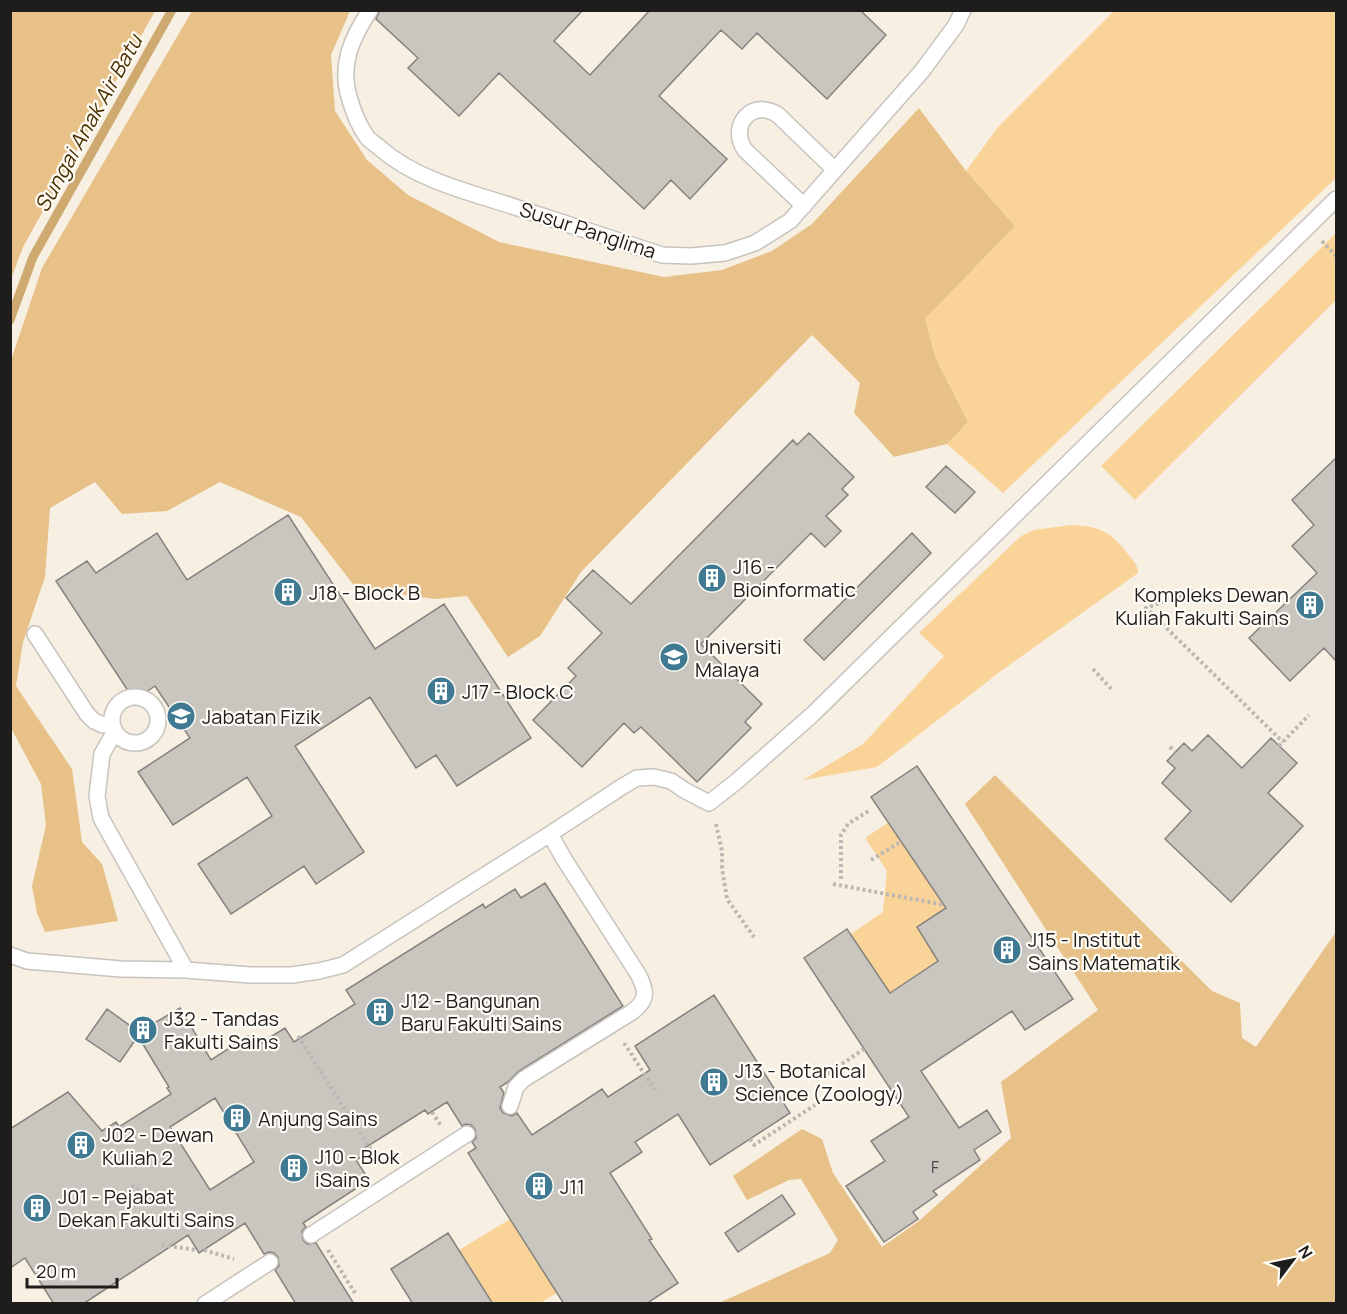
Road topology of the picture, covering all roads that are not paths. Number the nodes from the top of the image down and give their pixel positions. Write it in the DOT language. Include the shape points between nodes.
graph roads {
  1 [pos="370,10"];
  2 [pos="963,10"];
  3 [pos="835,170"];
  4 [pos="1336,199"];
  5 [pos="804,206"];
  6 [pos="35,634"];
  7 [pos="550,834"];
  8 [pos="10,955"];
  9 [pos="186,970"];
  10 [pos="510,1106"];
  11 [pos="467,1134"];
  12 [pos="311,1235"];
  13 [pos="270,1262"];
  14 [pos="205,1304"];
  1 -- 5 [label="lane, Susur Panglima" via="347,55 348,94 355,117 368,138 418,173 662,255 725,253 755,243 790,221"];
  2 -- 3 [label="lane, Susur Panglima" via="922,71"];
  3 -- 5 [label="lane, Susur Panglima"];
  3 -- 5 [label="lane" via="771,111 762,109 747,116 740,125 741,143"];
  4 -- 7 [label="lane" via="813,714 737,781 709,802 671,781 637,778"];
  6 -- 9 [label="lane" via="87,714 94,721 113,726 100,763 96,796 101,818"];
  7 -- 9 [label="lane" via="343,965 292,975"];
  7 -- 10 [label="lane" via="638,974 645,997 632,1012 525,1079 516,1087"];
  8 -- 9 [label="lane" via="27,961"];
  11 -- 12 [label="lane"];
  13 -- 14 [label="lane"];
}
